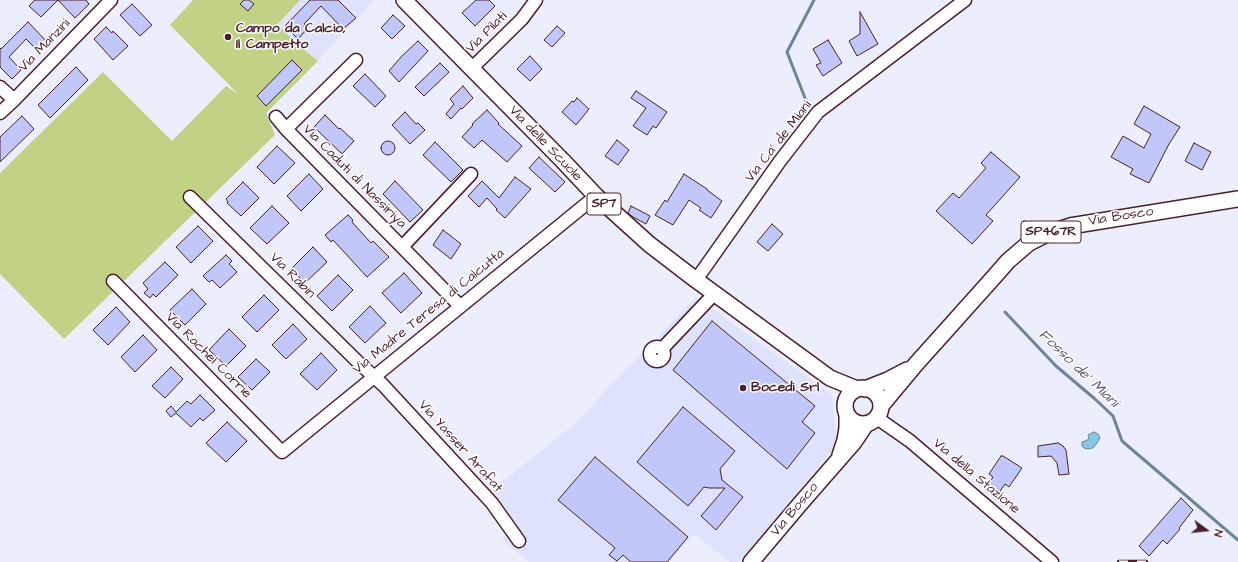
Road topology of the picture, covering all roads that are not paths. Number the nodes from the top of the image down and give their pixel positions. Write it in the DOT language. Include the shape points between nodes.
graph roads {
  1 [pos="404,0"];
  2 [pos="536,0"];
  3 [pos="965,0"];
  4 [pos="109,1"];
  5 [pos="356,60"];
  6 [pos="472,68"];
  7 [pos="0,87"];
  8 [pos="14,100"];
  9 [pos="0,113"];
  10 [pos="276,117"];
  11 [pos="286,128"];
  12 [pos="471,174"];
  13 [pos="190,196"];
  14 [pos="596,196"];
  15 [pos="1238,199"];
  16 [pos="402,247"];
  17 [pos="696,280"];
  18 [pos="113,281"];
  19 [pos="715,293"];
  20 [pos="460,306"];
  21 [pos="662,349"];
  22 [pos="916,364"];
  23 [pos="375,376"];
  24 [pos="830,378"];
  25 [pos="861,389"];
  26 [pos="846,411"];
  27 [pos="875,416"];
  28 [pos="282,452"];
  29 [pos="838,459"];
  30 [pos="519,541"];
  31 [pos="751,562"];
  32 [pos="1052,562"];
  1 -- 6 [label="main road, Via delle Scuole / SP7"];
  2 -- 6 [label="street, Via Pilati" via="522,19"];
  3 -- 17 [label="street, Via Ca' de Miani" via="818,112"];
  4 -- 8 [label="street, Via Manzini"];
  5 -- 11 [label="street, Via Caduti di Nassiriya"];
  6 -- 14 [label="main road, Via delle Scuole / SP7"];
  7 -- 8 [label="street"];
  8 -- 9 [label="street, Via Manzini"];
  10 -- 11 [label="street, Via Caduti di Nassiriya"];
  11 -- 16 [label="street, Via Caduti di Nassiriya"];
  12 -- 16 [label="street, Via Caduti di Nassiriya"];
  13 -- 23 [label="street, Via Rabin"];
  14 -- 17 [label="main road, Via delle Scuole / SP7" via="649,244"];
  14 -- 20 [label="street, Via Madre Teresa di Calcutta"];
  15 -- 22 [label="main road, Via Bosco / SP467R" via="1070,226 1029,243 1008,261"];
  16 -- 20 [label="street, Via Caduti di Nassiriya"];
  17 -- 19 [label="main road, Via delle Scuole / SP7"];
  18 -- 28 [label="street, Via Rachel Corrie"];
  19 -- 21 [label="street"];
  19 -- 24 [label="main road, Via delle Scuole / SP7"];
  20 -- 23 [label="street, Via Madre Teresa di Calcutta"];
  22 -- 25 [label="main road, Via Bosco / SP467R" via="888,380"];
  22 -- 27 [label="main road, Via Bosco / SP467R"];
  23 -- 28 [label="street, Via Madre Teresa di Calcutta"];
  23 -- 30 [label="street, Via Yasser Arafat" via="492,503"];
  24 -- 25 [label="main road, Via delle Scuole / SP7"];
  24 -- 26 [label="main road, Via delle Scuole / SP7"];
  25 -- 26 [label="main road, Via Bosco / SP467R" via="848,396"];
  25 -- 27 [label="main road" via="877,395"];
  26 -- 27 [label="main road" via="855,423 861,424"];
  26 -- 29 [label="main road, Via Bosco / SP467R" via="847,428"];
  27 -- 29 [label="main road, Via Bosco / SP467R"];
  27 -- 32 [label="street, Via della Stazione" via="910,441"];
  29 -- 31 [label="main road, Via Bosco / SP467R"];
}
